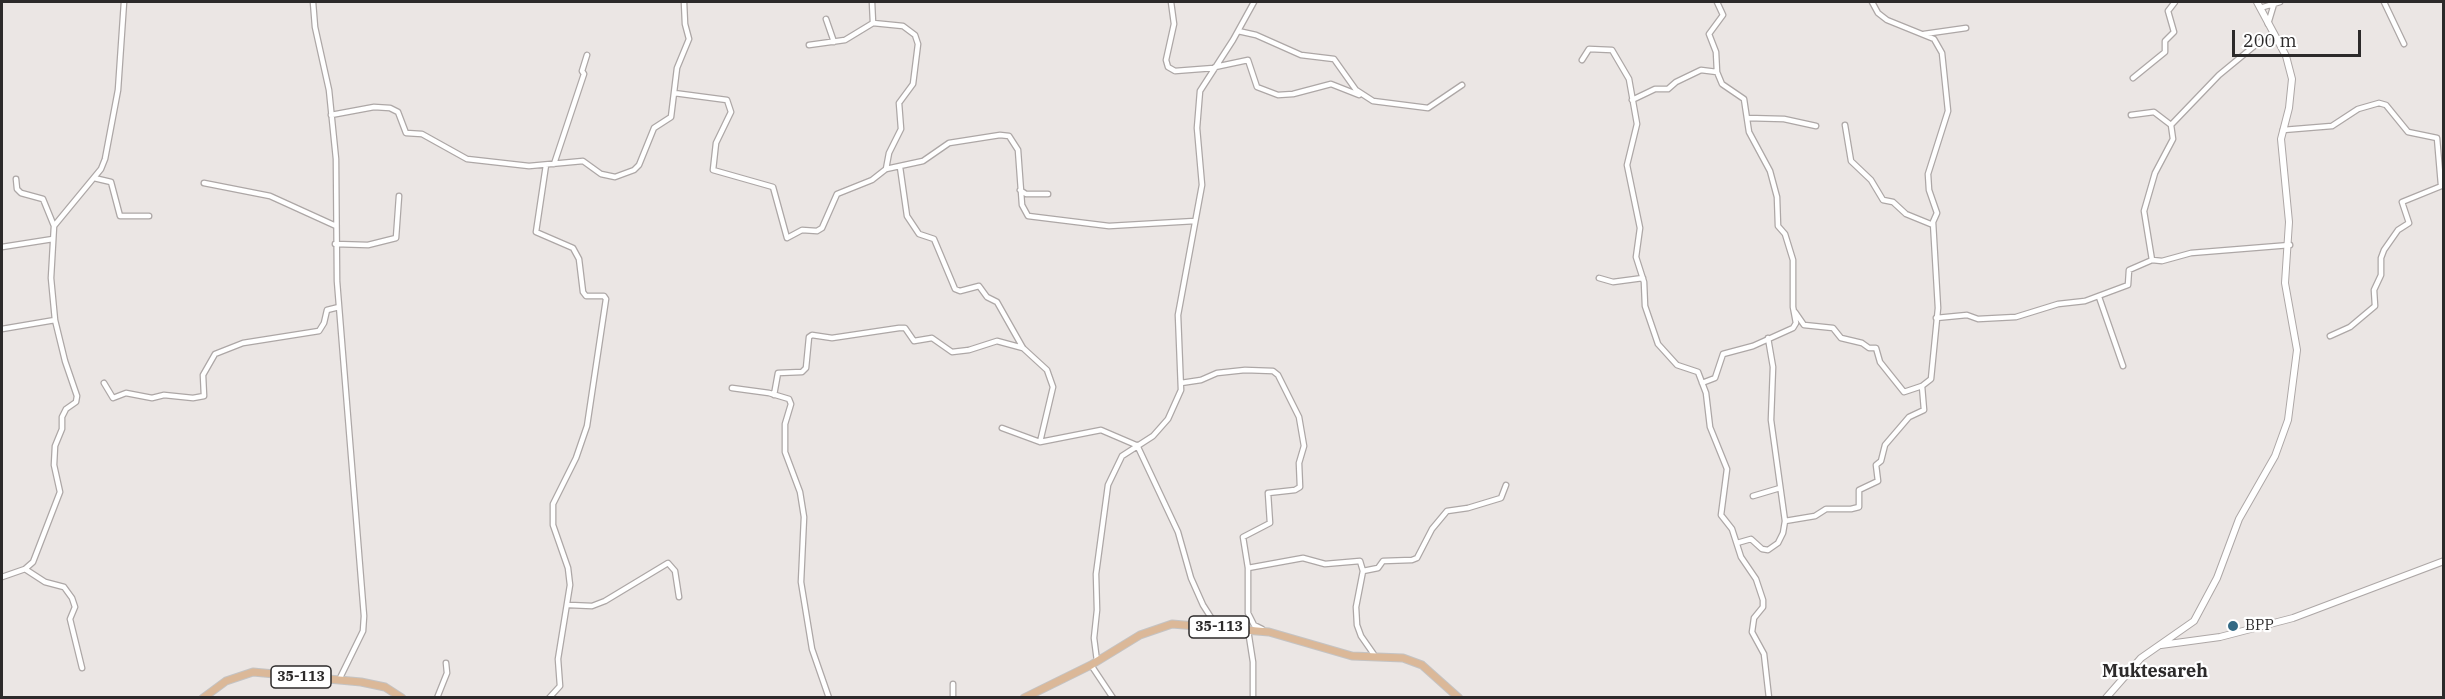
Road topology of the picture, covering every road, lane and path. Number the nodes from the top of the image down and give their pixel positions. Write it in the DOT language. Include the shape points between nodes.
graph roads {
  1 [pos="125,2"];
  2 [pos="313,2"];
  3 [pos="684,2"];
  4 [pos="872,2"];
  5 [pos="1171,2"];
  6 [pos="1254,2"];
  7 [pos="1717,2"];
  8 [pos="1872,2"];
  9 [pos="2175,2"];
  10 [pos="2280,2"];
  11 [pos="2384,2"];
  12 [pos="2274,4"];
  13 [pos="2258,5"];
  14 [pos="826,19"];
  15 [pos="873,22"];
  16 [pos="2268,24"];
  17 [pos="1966,28"];
  18 [pos="1238,31"];
  19 [pos="2274,33"];
  20 [pos="1921,34"];
  21 [pos="834,42"];
  22 [pos="2404,44"];
  23 [pos="809,45"];
  24 [pos="587,55"];
  25 [pos="1582,60"];
  26 [pos="1215,67"];
  27 [pos="1717,72"];
  28 [pos="2133,78"];
  29 [pos="1462,85"];
  30 [pos="674,93"];
  31 [pos="1363,97"];
  32 [pos="1632,100"];
  33 [pos="332,115"];
  34 [pos="2131,115"];
  35 [pos="1747,118"];
  36 [pos="2171,124"];
  37 [pos="1845,125"];
  38 [pos="1816,126"];
  39 [pos="2283,130"];
  40 [pos="2444,137"];
  41 [pos="2437,138"];
  42 [pos="554,164"];
  43 [pos="546,165"];
  44 [pos="900,167"];
  45 [pos="886,169"];
  46 [pos="94,178"];
  47 [pos="16,180"];
  48 [pos="204,183"];
  49 [pos="2442,185"];
  50 [pos="1020,190"];
  51 [pos="1048,194"];
  52 [pos="399,196"];
  53 [pos="148,216"];
  54 [pos="1195,221"];
  55 [pos="1934,225"];
  56 [pos="54,226"];
  57 [pos="336,226"];
  58 [pos="53,239"];
  59 [pos="335,244"];
  60 [pos="2290,245"];
  61 [pos="2,247"];
  62 [pos="2152,260"];
  63 [pos="1599,278"];
  64 [pos="1643,278"];
  65 [pos="2099,297"];
  66 [pos="339,307"];
  67 [pos="1792,307"];
  68 [pos="1936,318"];
  69 [pos="55,320"];
  70 [pos="2,330"];
  71 [pos="2330,336"];
  72 [pos="1768,338"];
  73 [pos="1023,348"];
  74 [pos="2122,366"];
  75 [pos="104,382"];
  76 [pos="1181,383"];
  77 [pos="1702,383"];
  78 [pos="1922,386"];
  79 [pos="732,388"];
  80 [pos="774,395"];
  81 [pos="1002,428"];
  82 [pos="1040,442"];
  83 [pos="1137,445"];
  84 [pos="1506,485"];
  85 [pos="1780,488"];
  86 [pos="1753,496"];
  87 [pos="1785,520"];
  88 [pos="1737,543"];
  89 [pos="2444,561"];
  90 [pos="1248,568"];
  91 [pos="25,569"];
  92 [pos="1363,572"];
  93 [pos="2,576"];
  94 [pos="679,597"];
  95 [pos="569,605"];
  96 [pos="1217,627"];
  97 [pos="1248,630"];
  98 [pos="1269,632"];
  99 [pos="2161,646"];
  100 [pos="1376,657"];
  101 [pos="446,663"];
  102 [pos="1094,663"];
  103 [pos="82,668"];
  104 [pos="338,680"];
  105 [pos="953,684"];
  106 [pos="1038,694"];
  107 [pos="1253,697"];
  108 [pos="203,698"];
  109 [pos="402,698"];
  110 [pos="437,698"];
  111 [pos="549,698"];
  112 [pos="829,698"];
  113 [pos="953,698"];
  114 [pos="1024,698"];
  115 [pos="1113,698"];
  116 [pos="1459,698"];
  117 [pos="1769,698"];
  118 [pos="2106,698"];
  1 -- 46 [label="street" via="118,90 105,159"];
  2 -- 33 [label="street"];
  3 -- 30 [label="street" via="689,39 677,68"];
  4 -- 15 [label="street"];
  5 -- 26 [label="street" via="1174,24 1168,67 1175,71"];
  6 -- 18 [label="street"];
  7 -- 27 [label="street" via="1723,15 1709,34 1716,52"];
  8 -- 20 [label="street" via="1878,14 1887,20"];
  9 -- 28 [label="street" via="2168,11 2174,32 2165,40 2165,52"];
  10 -- 12 [label="street"];
  11 -- 22 [label="street"];
  12 -- 13 [label="street"];
  12 -- 16 [label="street"];
  13 -- 16 [label="main road"];
  14 -- 21 [label="street"];
  15 -- 21 [label="street" via="847,39"];
  15 -- 45 [label="street" via="903,26 915,35 918,44 913,84 899,103 901,129"];
  16 -- 19 [label="main road"];
  17 -- 20 [label="street"];
  18 -- 26 [label="street"];
  18 -- 31 [label="street" via="1301,55 1334,59"];
  19 -- 36 [label="street" via="2219,75"];
  19 -- 39 [label="main road" via="2292,80"];
  20 -- 55 [label="street" via="1940,45 1948,108 1928,174 1937,211"];
  21 -- 23 [label="street"];
  24 -- 42 [label="street"];
  25 -- 32 [label="street" via="1589,49 1613,50 1629,79"];
  26 -- 31 [label="street" via="1248,60 1257,87 1278,95 1331,84"];
  26 -- 54 [label="street" via="1200,91 1197,108 1202,185"];
  27 -- 32 [label="street" via="1701,69 1668,89 1655,89"];
  27 -- 35 [label="street" via="1722,84 1743,98"];
  29 -- 31 [label="street" via="1428,108"];
  30 -- 42 [label="street" via="671,117 654,128 634,170 608,177 583,160"];
  30 -- 45 [label="street" via="727,100 730,112 716,143 713,170 773,187 787,238 802,230 822,228 837,194 872,180"];
  32 -- 64 [label="street" via="1637,124 1628,165 1640,228 1636,257"];
  33 -- 43 [label="street" via="390,108 401,116 406,133 422,134 462,158"];
  33 -- 57 [label="street"];
  34 -- 36 [label="street" via="2154,112"];
  35 -- 38 [label="street" via="1784,119"];
  35 -- 67 [label="street" via="1749,132 1770,171 1777,197 1778,226 1785,234 1793,260"];
  36 -- 62 [label="street" via="2173,139 2155,173 2144,211"];
  37 -- 55 [label="street" via="1851,161 1871,180 1883,200"];
  39 -- 41 [label="street" via="2336,124 2352,111 2379,103 2392,109 2408,132"];
  39 -- 60 [label="main road"];
  40 -- 41 [label="street"];
  41 -- 49 [label="street"];
  42 -- 43 [label="street"];
  43 -- 95 [label="street" via="536,232 573,248 579,259 583,292 606,299 587,426 552,511 568,568"];
  44 -- 45 [label="street"];
  44 -- 50 [label="street" via="923,161 949,143 1009,136 1018,150"];
  44 -- 73 [label="street" via="907,216 919,234 934,239 955,289 979,286 997,302"];
  46 -- 53 [label="street" via="111,182 120,216"];
  46 -- 56 [label="street"];
  47 -- 56 [label="street" via="21,193 43,199"];
  48 -- 57 [label="street" via="270,196"];
  49 -- 71 [label="street" via="2402,202 2409,223 2398,230 2384,250 2381,275 2374,290 2375,306 2350,327"];
  50 -- 51 [label="street" via="1026,194"];
  50 -- 54 [label="street" via="1028,216 1109,226"];
  52 -- 59 [label="street" via="396,238 368,244"];
  54 -- 76 [label="street" via="1178,315"];
  55 -- 68 [label="street"];
  56 -- 58 [label="street"];
  57 -- 59 [label="street"];
  58 -- 61 [label="street"];
  58 -- 69 [label="street"];
  59 -- 66 [label="street"];
  60 -- 62 [label="street"];
  60 -- 99 [label="main road" via="2285,283 2298,359 2288,420 2271,464 2240,519 2217,578 2194,621"];
  62 -- 65 [label="street" via="2129,270 2128,285"];
  63 -- 64 [label="street" via="1613,282"];
  64 -- 77 [label="street" via="1645,306 1657,341 1677,365 1698,372"];
  65 -- 68 [label="street" via="2016,317"];
  65 -- 74 [label="street"];
  66 -- 75 [label="street" via="327,310 319,331 243,343 214,354 203,375 204,396 152,398 126,393 112,399"];
  66 -- 104 [label="street" via="364,616 363,631"];
  67 -- 72 [label="street" via="1794,327"];
  67 -- 78 [label="street" via="1804,325 1833,328 1841,338 1876,348 1880,362 1904,392"];
  68 -- 78 [label="street" via="1930,379"];
  69 -- 70 [label="street"];
  69 -- 91 [label="street" via="77,396 62,417 63,426 55,446 54,465 60,492 40,550"];
  72 -- 77 [label="street" via="1721,355 1715,378"];
  72 -- 85 [label="street" via="1773,367 1771,420"];
  73 -- 80 [label="street" via="997,341 952,352 932,338 914,341 905,328 832,338 812,335 806,368 802,372 778,373"];
  73 -- 82 [label="street" via="1047,370 1053,387"];
  76 -- 83 [label="street" via="1178,401 1168,419 1153,436"];
  76 -- 90 [label="street" via="1217,373 1273,371 1299,417 1304,446 1299,463 1300,487 1268,493 1270,523 1243,537"];
  77 -- 88 [label="street" via="1710,427 1728,469 1721,515"];
  78 -- 87 [label="street" via="1924,410 1909,417 1885,445 1876,465 1878,481 1860,489 1860,507 1826,509 1815,516"];
  79 -- 80 [label="street"];
  80 -- 112 [label="street" via="789,399 791,404 785,424 785,452 800,492 804,517 802,594 812,649"];
  81 -- 82 [label="street"];
  82 -- 83 [label="street" via="1101,430"];
  83 -- 96 [label="street" via="1178,532 1191,578"];
  83 -- 102 [label="street" via="1116,464 1105,498 1096,574"];
  84 -- 92 [label="street" via="1500,498 1447,511 1417,558 1383,561 1378,568"];
  85 -- 86 [label="street"];
  85 -- 87 [label="street"];
  87 -- 88 [label="street" via="1782,538 1771,550 1762,549 1751,539"];
  88 -- 117 [label="street" via="1763,600 1752,627 1764,654"];
  89 -- 99 [label="main road" via="2294,618 2220,637"];
  90 -- 92 [label="street" via="1303,558 1325,564 1360,561"];
  90 -- 98 [label="street" via="1248,613 1254,625"];
  91 -- 93 [label="street"];
  91 -- 103 [label="street" via="45,582 64,587 72,598 75,608 70,620"];
  92 -- 100 [label="street" via="1357,625"];
  94 -- 95 [label="street" via="675,571 668,563 605,601 592,606"];
  95 -- 111 [label="street" via="558,659 560,686"];
  96 -- 97 [label="main road, 35-113"];
  96 -- 102 [label="main road, 35-113" via="1158,627"];
  97 -- 98 [label="main road, 35-113"];
  97 -- 107 [label="street"];
  98 -- 100 [label="main road, 35-113" via="1326,650"];
  99 -- 118 [label="main road" via="2141,658"];
  100 -- 116 [label="main road, 35-113" via="1403,658 1426,668"];
  101 -- 110 [label="street" via="447,673"];
  102 -- 106 [label="main road, 35-113"];
  102 -- 115 [label="street"];
  104 -- 108 [label="main road, 35-113" via="253,672 226,681"];
  104 -- 109 [label="main road, 35-113" via="385,687"];
  105 -- 113 [label="street"];
  106 -- 114 [label="main road, 35-113"];
}
